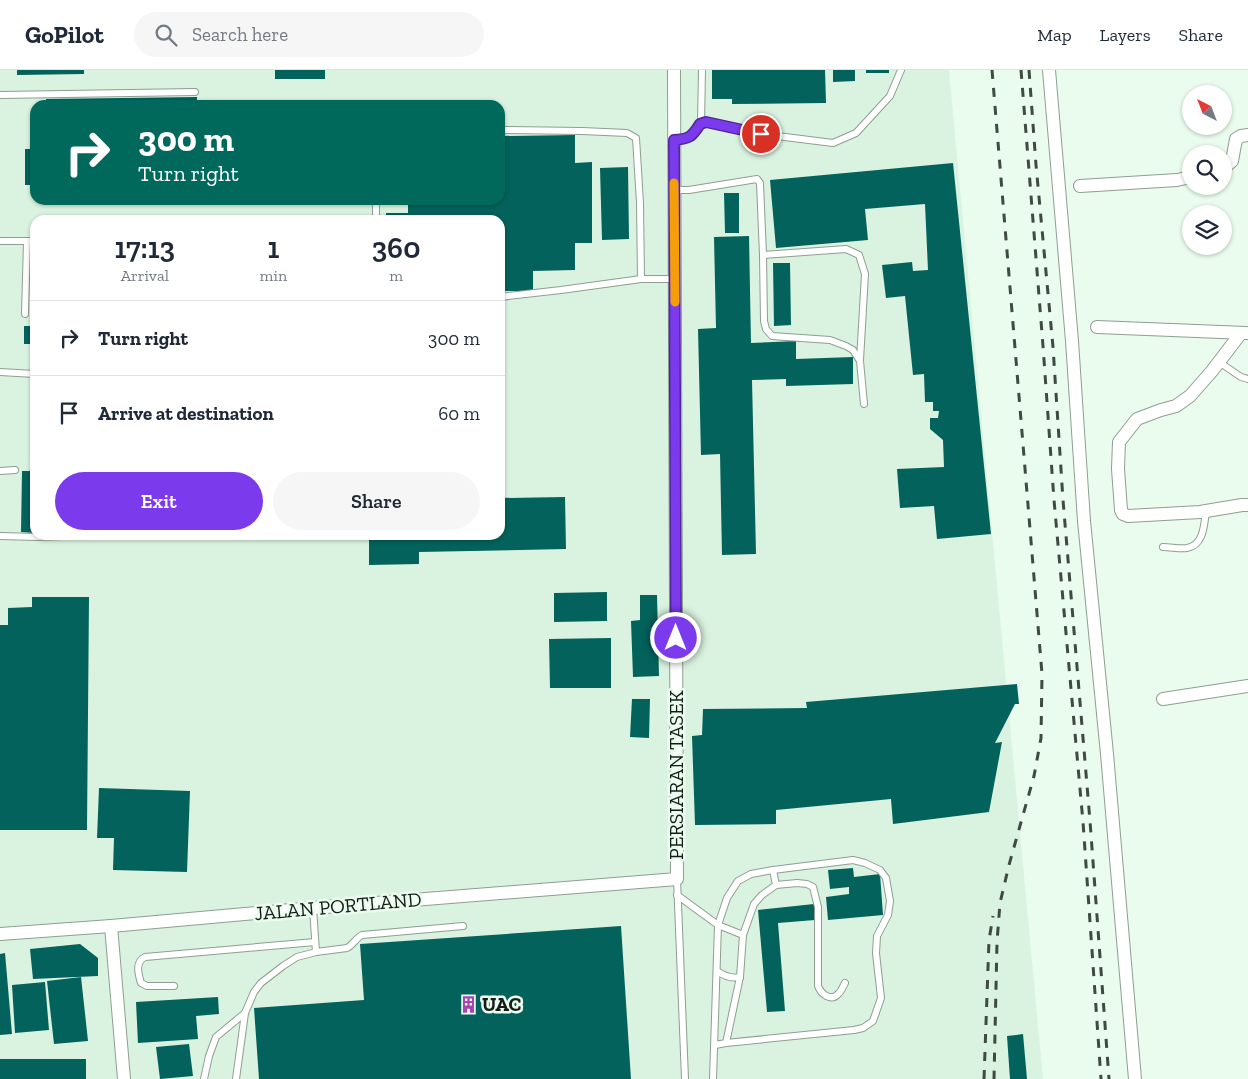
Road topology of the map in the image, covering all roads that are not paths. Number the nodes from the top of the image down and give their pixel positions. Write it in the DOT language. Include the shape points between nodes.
graph roads {
  1 [pos="674,70"];
  2 [pos="702,70"];
  3 [pos="901,70"];
  4 [pos="1049,70"];
  5 [pos="195,92"];
  6 [pos="0,94"];
  7 [pos="700,124"];
  8 [pos="505,130"];
  9 [pos="1248,135"];
  10 [pos="674,140"];
  11 [pos="1232,161"];
  12 [pos="1182,179"];
  13 [pos="1080,186"];
  14 [pos="674,190"];
  15 [pos="0,241"];
  16 [pos="27,241"];
  17 [pos="763,255"];
  18 [pos="641,279"];
  19 [pos="675,279"];
  20 [pos="505,296"];
  21 [pos="25,314"];
  22 [pos="1097,327"];
  23 [pos="1244,333"];
  24 [pos="860,361"];
  25 [pos="1219,362"];
  26 [pos="0,372"];
  27 [pos="30,374"];
  28 [pos="1248,379"];
  29 [pos="864,404"];
  30 [pos="15,470"];
  31 [pos="0,471"];
  32 [pos="1248,505"];
  33 [pos="1206,511"];
  34 [pos="0,536"];
  35 [pos="30,538"];
  36 [pos="1163,547"];
  37 [pos="1248,686"];
  38 [pos="1163,699"];
  39 [pos="773,870"];
  40 [pos="677,879"];
  41 [pos="776,885"];
  42 [pos="678,895"];
  43 [pos="313,908"];
  44 [pos="111,926"];
  45 [pos="463,926"];
  46 [pos="718,926"];
  47 [pos="0,934"];
  48 [pos="743,935"];
  49 [pos="315,942"];
  50 [pos="316,952"];
  51 [pos="717,971"];
  52 [pos="740,977"];
  53 [pos="845,982"];
  54 [pos="174,986"];
  55 [pos="245,1013"];
  56 [pos="726,1042"];
  57 [pos="715,1045"];
  58 [pos="124,1079"];
  59 [pos="204,1079"];
  60 [pos="236,1079"];
  61 [pos="685,1079"];
  62 [pos="713,1079"];
  63 [pos="1134,1079"];
  1 -- 10 [label="street, PERSIARAN TASEK"];
  2 -- 7 [label="lane"];
  3 -- 7 [label="lane" via="890,96 856,133 833,143 761,134 706,122"];
  4 -- 63 [label="street" via="1084,521"];
  5 -- 6 [label="lane"];
  7 -- 10 [label="lane" via="687,139"];
  8 -- 18 [label="lane" via="627,133 636,138"];
  9 -- 11 [label="street" via="1236,138"];
  10 -- 14 [label="street, PERSIARAN TASEK"];
  12 -- 13 [label="street"];
  14 -- 17 [label="lane" via="757,179 760,183"];
  14 -- 19 [label="street, PERSIARAN TASEK"];
  15 -- 16 [label="lane"];
  16 -- 21 [label="lane"];
  17 -- 24 [label="lane" via="764,322 772,336 830,340 853,350"];
  17 -- 24 [label="lane" via="846,249 859,255 865,274"];
  18 -- 19 [label="lane"];
  18 -- 20 [label="lane"];
  19 -- 40 [label="street, PERSIARAN TASEK"];
  22 -- 23 [label="street"];
  23 -- 25 [label="street"];
  24 -- 29 [label="lane"];
  25 -- 28 [label="lane"];
  25 -- 33 [label="street" via="1190,396 1176,406 1137,419 1119,442 1123,514"];
  26 -- 27 [label="lane"];
  30 -- 31 [label="lane"];
  32 -- 33 [label="street"];
  33 -- 36 [label="lane" via="1201,538 1196,545"];
  34 -- 35 [label="lane"];
  37 -- 38 [label="street"];
  39 -- 41 [label="lane"];
  39 -- 46 [label="lane" via="751,874 738,881 727,898"];
  39 -- 56 [label="lane" via="853,860 880,870 886,878 890,901 888,915 877,936 881,998 872,1021 862,1028"];
  40 -- 42 [label="lane"];
  40 -- 43 [label="street, JALAN PORTLAND"];
  41 -- 48 [label="lane" via="754,904"];
  41 -- 53 [label="lane" via="797,883 813,887 818,907 820,992 833,998"];
  42 -- 46 [label="lane"];
  42 -- 61 [label="lane"];
  43 -- 44 [label="street, JALAN PORTLAND"];
  43 -- 49 [label="lane"];
  44 -- 47 [label="street, JALAN PORTLAND"];
  44 -- 58 [label="street"];
  45 -- 50 [label="lane" via="362,935 347,948"];
  46 -- 48 [label="lane"];
  46 -- 51 [label="lane"];
  48 -- 52 [label="lane"];
  49 -- 50 [label="lane"];
  49 -- 54 [label="lane" via="145,956 138,963 141,983"];
  50 -- 55 [label="lane" via="297,957 261,983"];
  51 -- 52 [label="lane" via="728,977"];
  51 -- 57 [label="lane"];
  52 -- 56 [label="lane"];
  55 -- 59 [label="lane" via="216,1037"];
  55 -- 60 [label="lane"];
  56 -- 57 [label="lane"];
  57 -- 62 [label="lane"];
}
